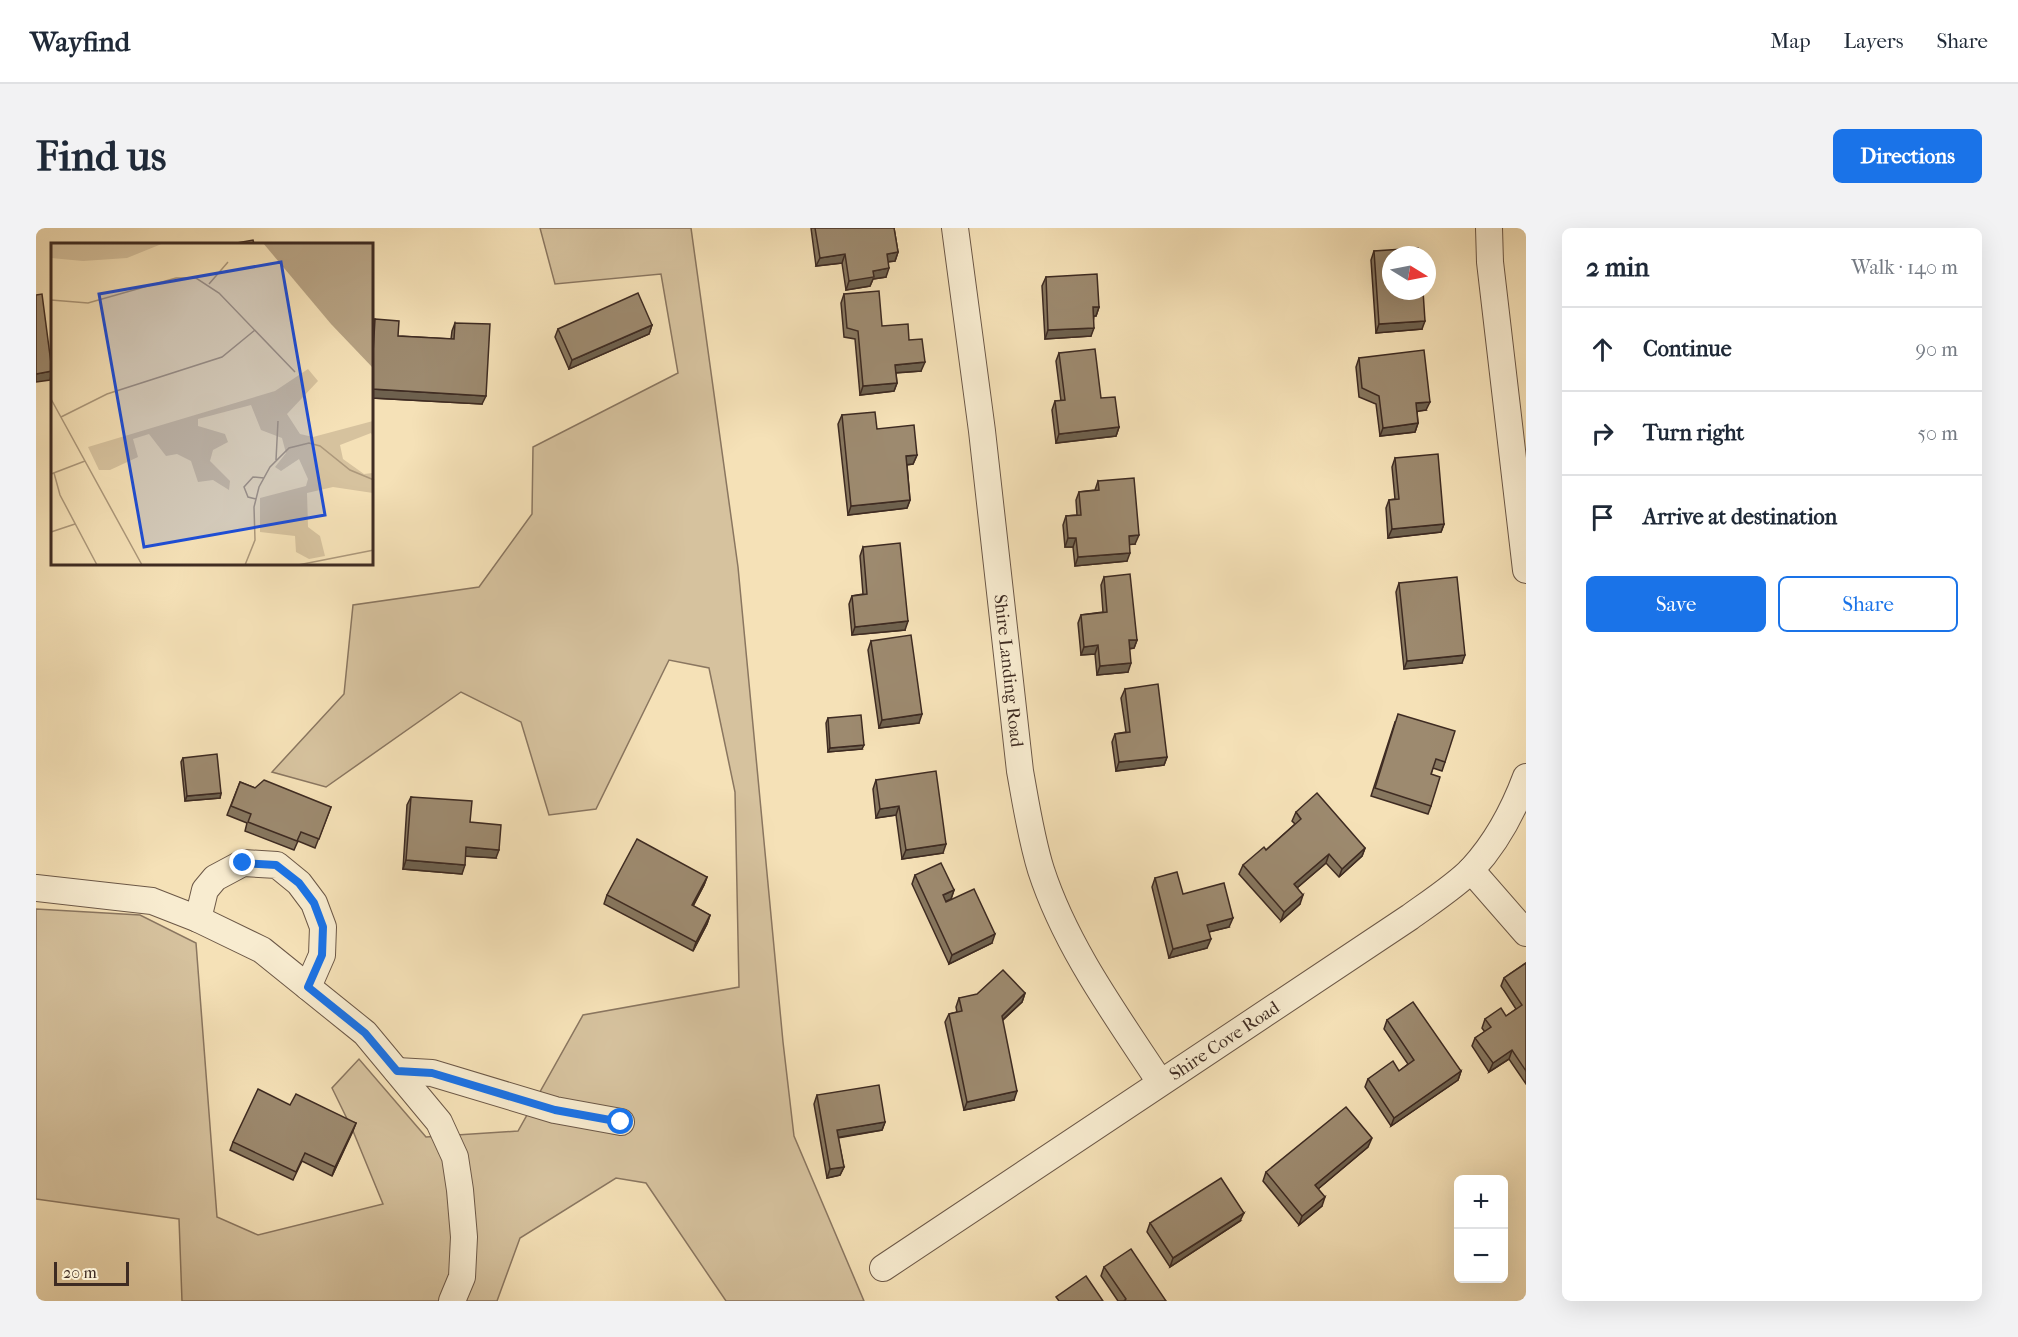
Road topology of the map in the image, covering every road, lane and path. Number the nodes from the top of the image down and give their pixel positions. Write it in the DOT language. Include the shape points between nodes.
graph roads {
  1 [pos="955,228"];
  2 [pos="1489,228"];
  3 [pos="1526,570"];
  4 [pos="1526,777"];
  5 [pos="1471,870"];
  6 [pos="36,888"];
  7 [pos="198,919"];
  8 [pos="1526,933"];
  9 [pos="308,987"];
  10 [pos="397,1071"];
  11 [pos="1160,1082"];
  12 [pos="621,1122"];
  13 [pos="883,1268"];
  14 [pos="452,1301"];
  1 -- 11 [label="street, Shire Landing Road" via="1028,818 1041,869 1063,924"];
  2 -- 3 [label="street"];
  4 -- 5 [label="street, Shire Cove Road" via="1496,836"];
  5 -- 8 [label="street"];
  5 -- 11 [label="street, Shire Cove Road" via="1410,917"];
  6 -- 7 [label="street" via="152,901"];
  7 -- 9 [label="street" via="262,950"];
  7 -- 9 [label="street" via="205,890 215,878 243,863 276,865 299,883 314,903 323,927 322,955"];
  9 -- 10 [label="street" via="365,1033"];
  10 -- 12 [label="street" via="432,1073 555,1110"];
  10 -- 14 [label="street" via="439,1122 455,1157 464,1237 462,1277"];
  11 -- 13 [label="street, Shire Cove Road"];
}
